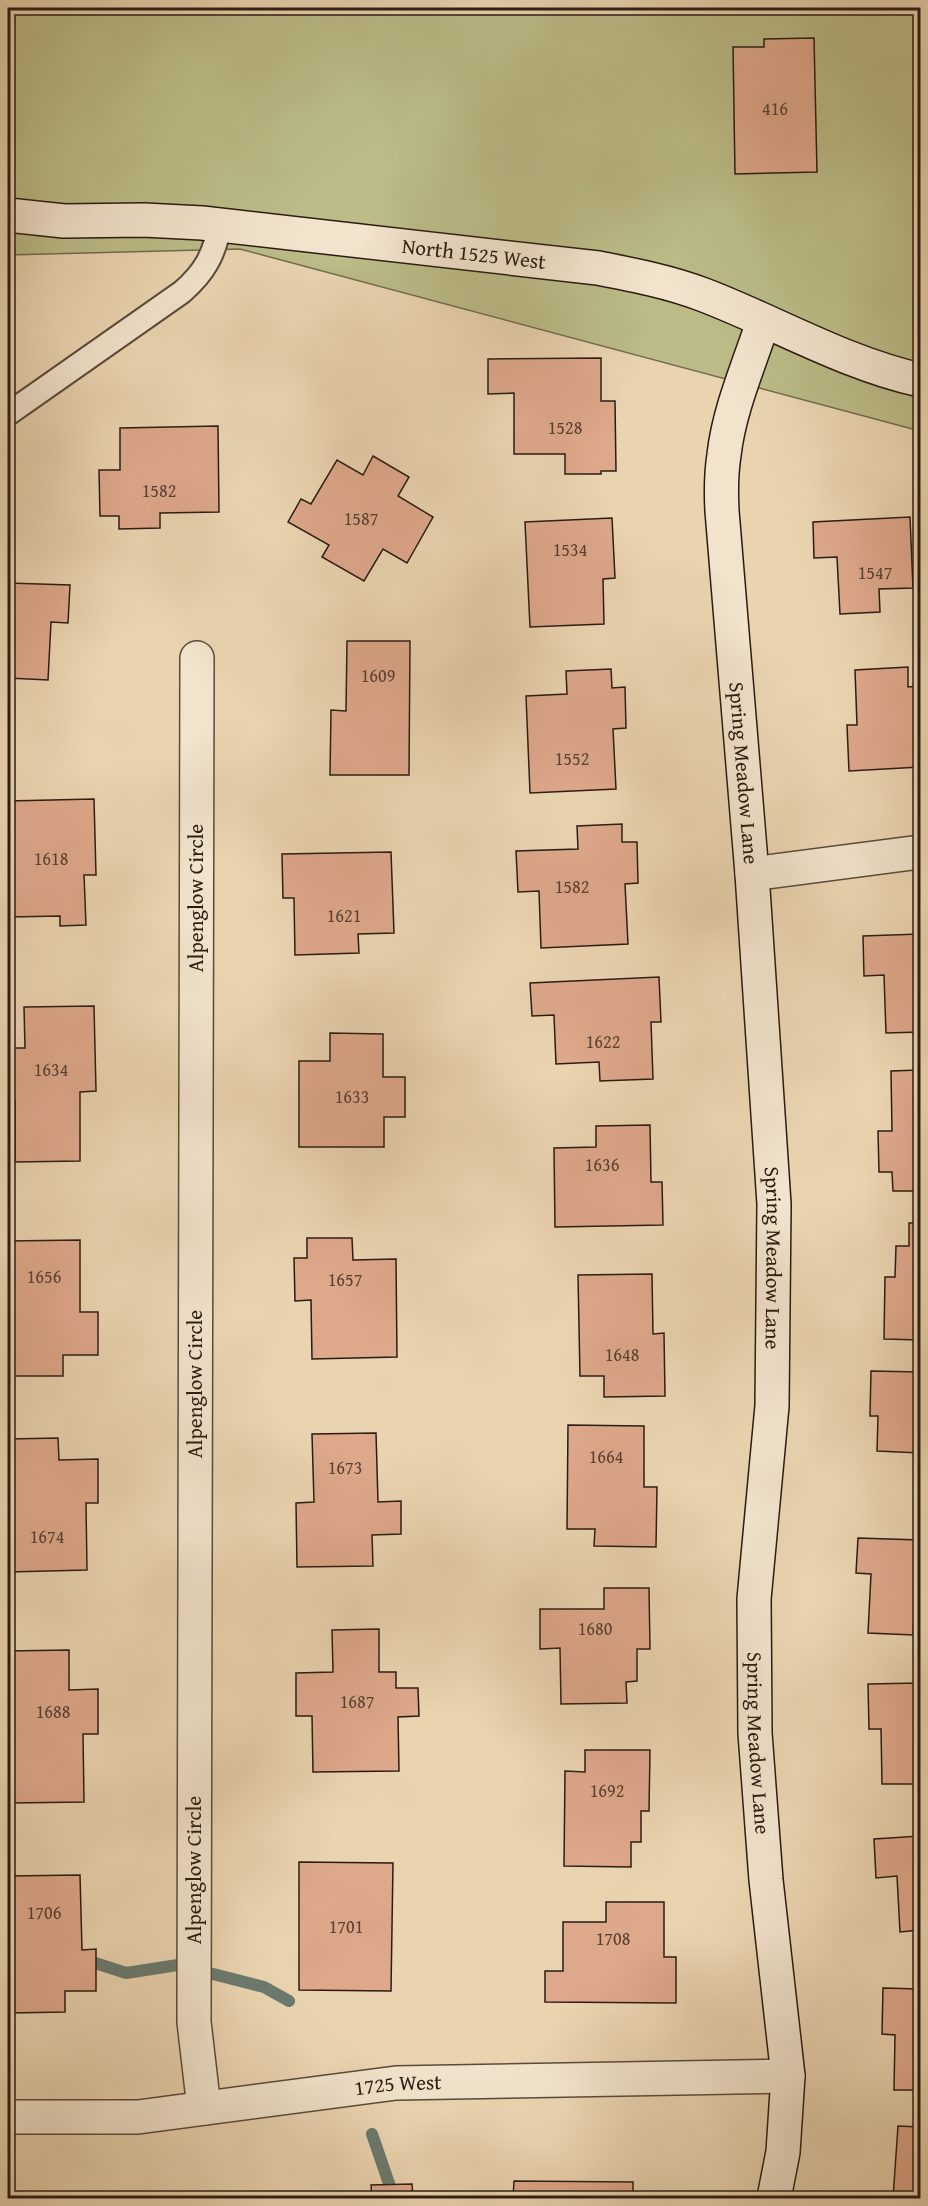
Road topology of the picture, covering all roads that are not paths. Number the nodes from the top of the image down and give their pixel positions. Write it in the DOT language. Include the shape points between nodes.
graph roads {
  1 [pos="8,216"];
  2 [pos="220,225"];
  3 [pos="763,322"];
  4 [pos="921,380"];
  5 [pos="8,414"];
  6 [pos="197,658"];
  7 [pos="921,852"];
  8 [pos="752,874"];
  9 [pos="788,2076"];
  10 [pos="204,2108"];
  11 [pos="8,2116"];
  12 [pos="774,2199"];
  1 -- 2 [label="street, North 1525 West"];
  2 -- 3 [label="street, North 1525 West" via="598,268 674,285"];
  2 -- 5 [label="lane" via="216,248 195,281"];
  3 -- 4 [label="street, North 1525 West" via="848,358"];
  3 -- 8 [label="street, Spring Meadow Lane" via="729,425 721,482"];
  6 -- 10 [label="street, Alpenglow Circle" via="194,2022"];
  7 -- 8 [label="street"];
  8 -- 9 [label="street, Spring Meadow Lane" via="774,1204 772,1406 754,1599 756,1733 766,1880"];
  9 -- 10 [label="street, 1725 West" via="396,2083"];
  9 -- 12 [label="street, Spring Meadow Lane" via="783,2152"];
  10 -- 11 [label="street, 1725 West" via="138,2117"];
}
